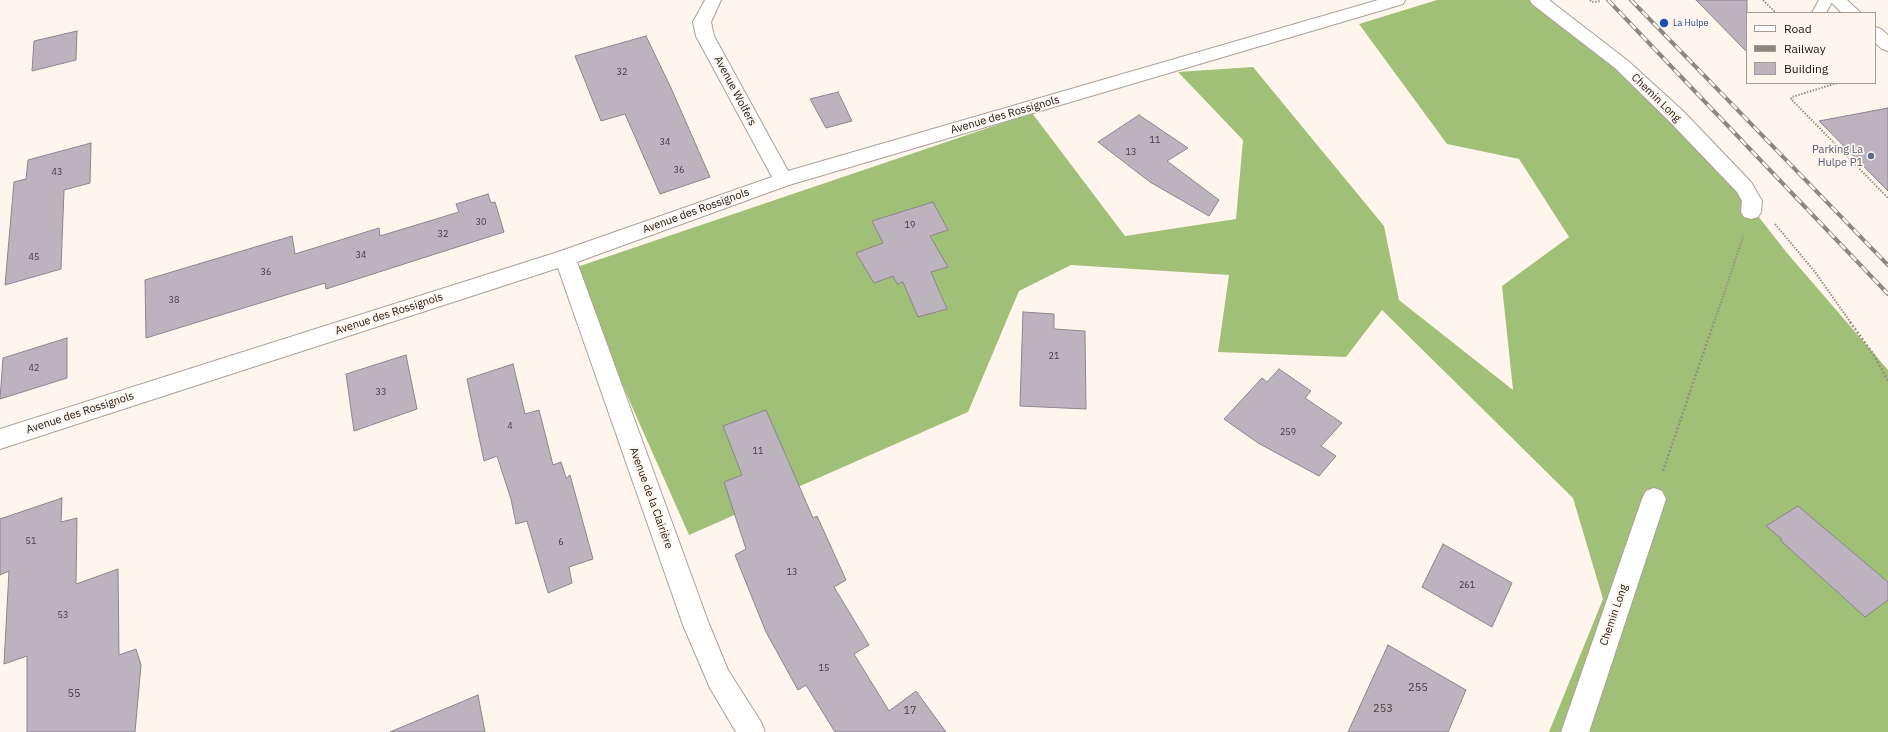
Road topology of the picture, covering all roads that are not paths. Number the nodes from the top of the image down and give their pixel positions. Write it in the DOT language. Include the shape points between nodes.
graph roads {
  1 [pos="713,0"];
  2 [pos="1397,0"];
  3 [pos="1538,0"];
  4 [pos="1826,0"];
  5 [pos="1837,0"];
  6 [pos="1820,12"];
  7 [pos="1851,12"];
  8 [pos="1876,34"];
  9 [pos="1888,45"];
  10 [pos="783,180"];
  11 [pos="1752,206"];
  12 [pos="565,258"];
  13 [pos="0,439"];
  14 [pos="1654,499"];
  15 [pos="751,732"];
  16 [pos="1575,732"];
  1 -- 10 [label="street, Avenue Wolfers" via="702,22 705,36"];
  2 -- 10 [label="street, Avenue des Rossignols"];
  3 -- 11 [label="street, Chemin Long" via="1621,64 1722,162 1744,187"];
  4 -- 6 [label="lane"];
  5 -- 7 [label="street"];
  8 -- 9 [label="street"];
  10 -- 12 [label="street, Avenue des Rossignols"];
  12 -- 13 [label="street, Avenue des Rossignols"];
  12 -- 15 [label="street, Avenue de la Clairière" via="696,625 719,679"];
  14 -- 16 [label="street, Chemin Long"];
}
